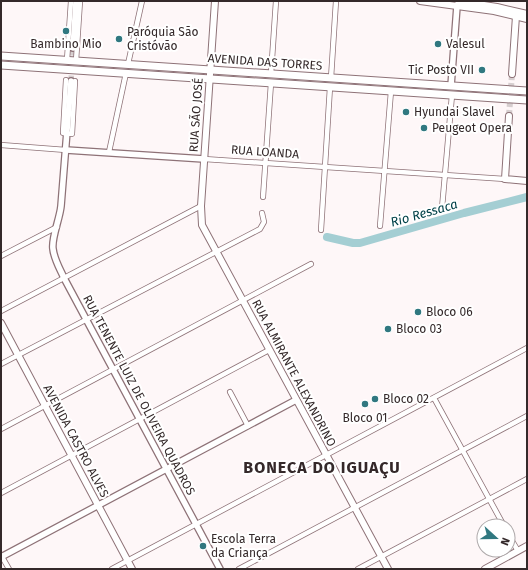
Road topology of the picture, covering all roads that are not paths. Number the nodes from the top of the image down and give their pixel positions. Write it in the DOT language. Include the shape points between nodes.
graph roads {
  1 [pos="72,1"];
  2 [pos="76,1"];
  3 [pos="80,1"];
  4 [pos="142,1"];
  5 [pos="215,1"];
  6 [pos="276,1"];
  7 [pos="336,1"];
  8 [pos="420,1"];
  9 [pos="457,3"];
  10 [pos="469,4"];
  11 [pos="527,14"];
  12 [pos="516,16"];
  13 [pos="527,19"];
  14 [pos="73,48"];
  15 [pos="1,56"];
  16 [pos="67,60"];
  17 [pos="76,61"];
  18 [pos="128,64"];
  19 [pos="1,65"];
  20 [pos="210,70"];
  21 [pos="126,73"];
  22 [pos="272,74"];
  23 [pos="512,74"];
  24 [pos="331,78"];
  25 [pos="210,79"];
  26 [pos="71,81"];
  27 [pos="271,83"];
  28 [pos="451,86"];
  29 [pos="330,87"];
  30 [pos="390,91"];
  31 [pos="527,91"];
  32 [pos="452,95"];
  33 [pos="527,100"];
  34 [pos="509,116"];
  35 [pos="1,145"];
  36 [pos="66,150"];
  37 [pos="108,152"];
  38 [pos="204,159"];
  39 [pos="266,163"];
  40 [pos="325,167"];
  41 [pos="384,171"];
  42 [pos="445,175"];
  43 [pos="505,180"];
  44 [pos="527,181"];
  45 [pos="263,197"];
  46 [pos="201,206"];
  47 [pos="442,208"];
  48 [pos="262,213"];
  49 [pos="380,226"];
  50 [pos="57,227"];
  51 [pos="321,230"];
  52 [pos="216,252"];
  53 [pos="1,256"];
  54 [pos="311,264"];
  55 [pos="64,278"];
  56 [pos="242,301"];
  57 [pos="1,311"];
  58 [pos="87,320"];
  59 [pos="1,323"];
  60 [pos="527,348"];
  61 [pos="269,350"];
  62 [pos="18,355"];
  63 [pos="1,364"];
  64 [pos="113,369"];
  65 [pos="230,392"];
  66 [pos="434,398"];
  67 [pos="296,400"];
  68 [pos="45,406"];
  69 [pos="527,416"];
  70 [pos="140,419"];
  71 [pos="248,426"];
  72 [pos="1,429"];
  73 [pos="463,450"];
  74 [pos="326,455"];
  75 [pos="72,456"];
  76 [pos="167,469"];
  77 [pos="527,479"];
  78 [pos="1,493"];
  79 [pos="489,499"];
  80 [pos="98,505"];
  81 [pos="354,508"];
  82 [pos="500,518"];
  83 [pos="196,524"];
  84 [pos="527,546"];
  85 [pos="516,548"];
  86 [pos="518,552"];
  87 [pos="1,556"];
  88 [pos="381,556"];
  89 [pos="128,561"];
  90 [pos="9,569"];
  91 [pos="112,569"];
  92 [pos="132,569"];
  93 [pos="220,569"];
  94 [pos="238,569"];
  95 [pos="358,569"];
  96 [pos="388,569"];
  97 [pos="485,569"];
  1 -- 16 [label="street"];
  2 -- 14 [label="street"];
  3 -- 17 [label="street"];
  4 -- 18 [label="street"];
  5 -- 20 [label="main road, RUA SÃO JOSÉ"];
  6 -- 22 [label="street"];
  7 -- 24 [label="street"];
  8 -- 9 [label="main road"];
  9 -- 10 [label="main road"];
  9 -- 28 [label="street"];
  10 -- 11 [label="main road"];
  10 -- 12 [label="main road"];
  12 -- 13 [label="main road"];
  12 -- 23 [label="main road"];
  15 -- 16 [label="highway, AVENIDA DAS TORRES"];
  16 -- 17 [label="highway, AVENIDA DAS TORRES"];
  17 -- 18 [label="highway, AVENIDA DAS TORRES"];
  18 -- 20 [label="highway, AVENIDA DAS TORRES"];
  19 -- 21 [label="highway, AVENIDA DAS TORRES"];
  20 -- 22 [label="highway, AVENIDA DAS TORRES"];
  20 -- 25 [label="main road, RUA SÃO JOSÉ"];
  21 -- 25 [label="highway, AVENIDA DAS TORRES"];
  21 -- 37 [label="street"];
  22 -- 24 [label="highway, AVENIDA DAS TORRES"];
  24 -- 28 [label="highway, AVENIDA DAS TORRES"];
  25 -- 27 [label="highway, AVENIDA DAS TORRES"];
  25 -- 38 [label="main road, RUA SÃO JOSÉ"];
  26 -- 36 [label="street, RUA TENENTE LUIZ DE OLIVEIRA QUADROS"];
  27 -- 29 [label="highway, AVENIDA DAS TORRES"];
  27 -- 39 [label="street"];
  28 -- 31 [label="highway, AVENIDA DAS TORRES"];
  29 -- 30 [label="highway, AVENIDA DAS TORRES"];
  29 -- 40 [label="street"];
  30 -- 32 [label="highway, AVENIDA DAS TORRES"];
  30 -- 41 [label="street"];
  32 -- 33 [label="highway, AVENIDA DAS TORRES"];
  32 -- 42 [label="street"];
  34 -- 43 [label="main road"];
  35 -- 36 [label="street, RUA LOANDA"];
  36 -- 37 [label="street, RUA LOANDA"];
  36 -- 50 [label="street, RUA TENENTE LUIZ DE OLIVEIRA QUADROS"];
  37 -- 38 [label="street, RUA LOANDA"];
  38 -- 39 [label="street, RUA LOANDA"];
  38 -- 46 [label="main road, RUA SÃO JOSÉ"];
  39 -- 40 [label="street, RUA LOANDA"];
  39 -- 45 [label="street"];
  40 -- 41 [label="street, RUA LOANDA"];
  40 -- 51 [label="street"];
  41 -- 42 [label="street, RUA LOANDA"];
  41 -- 49 [label="street"];
  42 -- 43 [label="street, RUA LOANDA"];
  42 -- 47 [label="street"];
  43 -- 44 [label="main road, RUA LOANDA"];
  46 -- 52 [label="main road, RUA ALMIRANTE ALEXANDRINO" via="202,225"];
  46 -- 55 [label="street"];
  48 -- 52 [label="street" via="264,222 260,229"];
  50 -- 53 [label="street"];
  50 -- 55 [label="street, RUA TENENTE LUIZ DE OLIVEIRA QUADROS" via="53,250"];
  52 -- 56 [label="main road, RUA ALMIRANTE ALEXANDRINO"];
  52 -- 58 [label="street"];
  54 -- 56 [label="street"];
  55 -- 57 [label="street"];
  55 -- 58 [label="street, RUA TENENTE LUIZ DE OLIVEIRA QUADROS"];
  56 -- 61 [label="main road, RUA ALMIRANTE ALEXANDRINO"];
  56 -- 64 [label="street"];
  58 -- 62 [label="street"];
  58 -- 64 [label="street, RUA TENENTE LUIZ DE OLIVEIRA QUADROS"];
  59 -- 62 [label="main road, AVENIDA CASTRO ALVES"];
  60 -- 66 [label="street"];
  61 -- 67 [label="main road, RUA ALMIRANTE ALEXANDRINO"];
  61 -- 70 [label="street"];
  62 -- 63 [label="street"];
  62 -- 68 [label="main road, AVENIDA CASTRO ALVES"];
  64 -- 68 [label="street"];
  64 -- 70 [label="street, RUA TENENTE LUIZ DE OLIVEIRA QUADROS"];
  65 -- 71 [label="street"];
  66 -- 73 [label="street"];
  66 -- 74 [label="street"];
  67 -- 71 [label="street"];
  67 -- 74 [label="main road, RUA ALMIRANTE ALEXANDRINO"];
  68 -- 72 [label="street"];
  68 -- 75 [label="main road, AVENIDA CASTRO ALVES"];
  69 -- 73 [label="street"];
  70 -- 75 [label="street"];
  70 -- 76 [label="street, RUA TENENTE LUIZ DE OLIVEIRA QUADROS"];
  71 -- 76 [label="street"];
  73 -- 79 [label="street"];
  73 -- 81 [label="street"];
  74 -- 81 [label="main road, RUA ALMIRANTE ALEXANDRINO"];
  74 -- 83 [label="street"];
  75 -- 78 [label="street"];
  75 -- 80 [label="main road, AVENIDA CASTRO ALVES"];
  76 -- 80 [label="street"];
  76 -- 83 [label="street, RUA TENENTE LUIZ DE OLIVEIRA QUADROS"];
  77 -- 79 [label="street"];
  79 -- 82 [label="street"];
  79 -- 88 [label="street"];
  80 -- 87 [label="street"];
  80 -- 89 [label="main road, AVENIDA CASTRO ALVES"];
  81 -- 88 [label="main road, RUA ALMIRANTE ALEXANDRINO"];
  81 -- 94 [label="street"];
  83 -- 89 [label="street"];
  83 -- 93 [label="street, RUA TENENTE LUIZ DE OLIVEIRA QUADROS"];
  84 -- 86 [label="main road"];
  85 -- 86 [label="street"];
  86 -- 97 [label="main road"];
  87 -- 90 [label="street"];
  88 -- 95 [label="street"];
  88 -- 96 [label="main road, RUA ALMIRANTE ALEXANDRINO"];
  89 -- 91 [label="street"];
  89 -- 92 [label="main road, AVENIDA CASTRO ALVES"];
}
